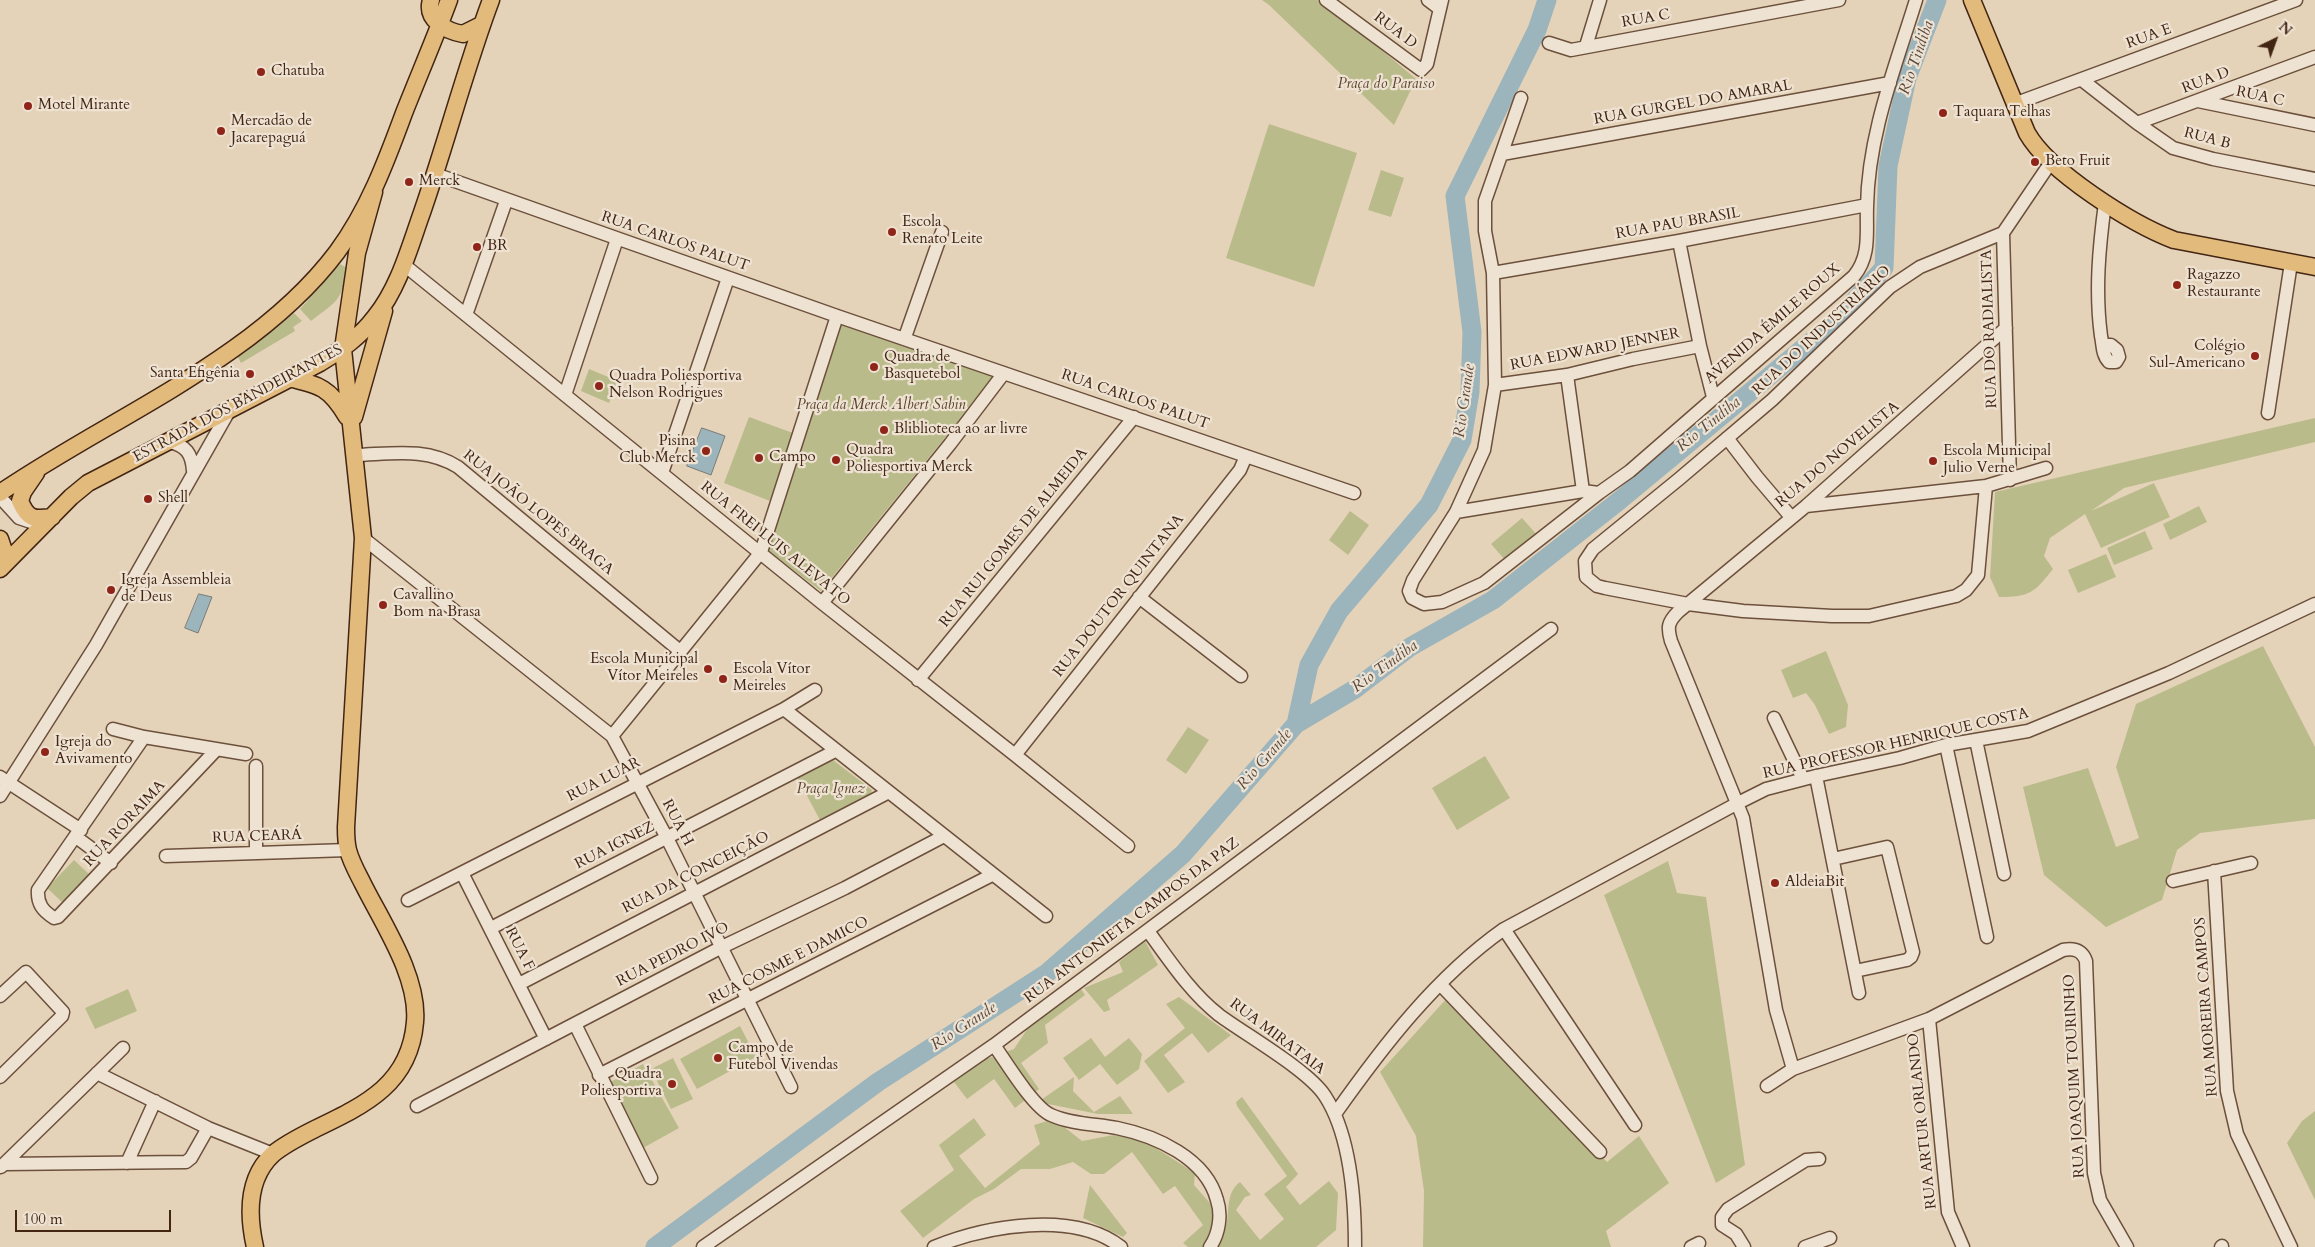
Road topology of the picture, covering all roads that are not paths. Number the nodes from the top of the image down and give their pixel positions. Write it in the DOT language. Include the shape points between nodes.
graph roads {
  1 [pos="430,0"];
  2 [pos="448,0"];
  3 [pos="490,0"];
  4 [pos="1326,0"];
  5 [pos="1428,0"];
  6 [pos="1600,0"];
  7 [pos="1839,0"];
  8 [pos="1916,0"];
  9 [pos="1972,0"];
  10 [pos="2296,0"];
  11 [pos="1441,4"];
  12 [pos="439,25"];
  13 [pos="481,25"];
  14 [pos="1549,43"];
  15 [pos="1586,46"];
  16 [pos="2315,57"];
  17 [pos="2082,80"];
  18 [pos="1890,83"];
  19 [pos="1521,98"];
  20 [pos="2198,101"];
  21 [pos="2014,104"];
  22 [pos="2137,124"];
  23 [pos="2315,126"];
  24 [pos="1502,154"];
  25 [pos="2051,162"];
  26 [pos="435,174"];
  27 [pos="2315,179"];
  28 [pos="374,192"];
  29 [pos="506,201"];
  30 [pos="2105,203"];
  31 [pos="1867,205"];
  32 [pos="942,232"];
  33 [pos="2003,233"];
  34 [pos="617,239"];
  35 [pos="1679,241"];
  36 [pos="2291,263"];
  37 [pos="403,264"];
  38 [pos="2315,267"];
  39 [pos="1494,273"];
  40 [pos="728,278"];
  41 [pos="388,299"];
  42 [pos="466,315"];
  43 [pos="837,316"];
  44 [pos="2006,328"];
  45 [pos="905,338"];
  46 [pos="1700,346"];
  47 [pos="2103,346"];
  48 [pos="343,348"];
  49 [pos="1004,373"];
  50 [pos="1567,375"];
  51 [pos="288,378"];
  52 [pos="1495,385"];
  53 [pos="565,395"];
  54 [pos="1713,396"];
  55 [pos="228,411"];
  56 [pos="2268,413"];
  57 [pos="1134,417"];
  58 [pos="352,424"];
  59 [pos="1727,438"];
  60 [pos="169,442"];
  61 [pos="355,455"];
  62 [pos="1246,456"];
  63 [pos="2046,468"];
  64 [pos="38,469"];
  65 [pos="193,471"];
  66 [pos="662,473"];
  67 [pos="2010,480"];
  68 [pos="1986,486"];
  69 [pos="1583,491"];
  70 [pos="1354,493"];
  71 [pos="1599,493"];
  72 [pos="0,495"];
  73 [pos="1806,506"];
  74 [pos="1456,512"];
  75 [pos="1791,517"];
  76 [pos="48,521"];
  77 [pos="363,538"];
  78 [pos="0,539"];
  79 [pos="761,552"];
  80 [pos="0,558"];
  81 [pos="0,569"];
  82 [pos="1139,597"];
  83 [pos="822,603"];
  84 [pos="1688,604"];
  85 [pos="2315,604"];
  86 [pos="1551,629"];
  87 [pos="680,651"];
  88 [pos="1241,676"];
  89 [pos="918,680"];
  90 [pos="815,690"];
  91 [pos="784,709"];
  92 [pos="1774,718"];
  93 [pos="113,729"];
  94 [pos="612,736"];
  95 [pos="144,737"];
  96 [pos="1976,740"];
  97 [pos="1946,745"];
  98 [pos="218,749"];
  99 [pos="835,751"];
  100 [pos="246,754"];
  101 [pos="1015,755"];
  102 [pos="256,766"];
  103 [pos="1816,776"];
  104 [pos="1803,779"];
  105 [pos="4,780"];
  106 [pos="637,782"];
  107 [pos="889,792"];
  108 [pos="0,796"];
  109 [pos="1738,803"];
  110 [pos="78,833"];
  111 [pos="944,836"];
  112 [pos="667,838"];
  113 [pos="1128,846"];
  114 [pos="348,850"];
  115 [pos="256,853"];
  116 [pos="166,856"];
  117 [pos="1833,859"];
  118 [pos="112,863"];
  119 [pos="2251,863"];
  120 [pos="2214,871"];
  121 [pos="462,873"];
  122 [pos="2004,874"];
  123 [pos="992,875"];
  124 [pos="2173,881"];
  125 [pos="694,892"];
  126 [pos="408,900"];
  127 [pos="1046,916"];
  128 [pos="490,928"];
  129 [pos="1504,929"];
  130 [pos="1148,931"];
  131 [pos="1987,937"];
  132 [pos="722,947"];
  133 [pos="1855,971"];
  134 [pos="519,984"];
  135 [pos="1440,984"];
  136 [pos="1859,993"];
  137 [pos="0,996"];
  138 [pos="746,999"];
  139 [pos="1929,1019"];
  140 [pos="575,1024"];
  141 [pos="546,1040"];
  142 [pos="994,1045"];
  143 [pos="123,1048"];
  144 [pos="1793,1069"];
  145 [pos="97,1074"];
  146 [pos="599,1075"];
  147 [pos="0,1077"];
  148 [pos="1767,1086"];
  149 [pos="791,1087"];
  150 [pos="155,1102"];
  151 [pos="417,1106"];
  152 [pos="1335,1114"];
  153 [pos="1635,1125"];
  154 [pos="208,1128"];
  155 [pos="1600,1152"];
  156 [pos="273,1154"];
  157 [pos="1818,1159"];
  158 [pos="127,1163"];
  159 [pos="2,1166"];
  160 [pos="651,1178"];
  161 [pos="1830,1238"];
  162 [pos="255,1247"];
  163 [pos="704,1247"];
  164 [pos="934,1247"];
  165 [pos="1121,1247"];
  166 [pos="1210,1247"];
  167 [pos="1355,1247"];
  168 [pos="1744,1247"];
  169 [pos="1805,1247"];
  170 [pos="1963,1247"];
  171 [pos="2127,1247"];
  172 [pos="2291,1247"];
  1 -- 12 [label="main road" via="430,12"];
  2 -- 12 [label="main road"];
  3 -- 13 [label="main road, ESTRADA DOS BANDEIRANTES"];
  4 -- 11 [label="street, RUA D" via="1421,70 1427,64"];
  5 -- 11 [label="street"];
  6 -- 15 [label="street"];
  7 -- 15 [label="street, RUA C"];
  8 -- 18 [label="street, AVENIDA ÉMILE ROUX"];
  9 -- 21 [label="main road"];
  10 -- 17 [label="street, RUA E"];
  12 -- 13 [label="main road" via="463,34"];
  12 -- 28 [label="main road"];
  13 -- 26 [label="main road, ESTRADA DOS BANDEIRANTES"];
  14 -- 15 [label="street, RUA C" via="1571,50"];
  16 -- 20 [label="street, RUA D"];
  17 -- 21 [label="street, RUA E"];
  17 -- 22 [label="street, RUA B"];
  18 -- 24 [label="street, RUA GURGEL DO AMARAL"];
  18 -- 31 [label="street, AVENIDA ÉMILE ROUX" via="1873,140"];
  19 -- 24 [label="street"];
  20 -- 22 [label="street, RUA D"];
  20 -- 23 [label="street, RUA C"];
  21 -- 25 [label="main road" via="2032,142"];
  22 -- 27 [label="street, RUA B" via="2173,148"];
  24 -- 39 [label="street" via="1485,201 1485,231"];
  25 -- 30 [label="main road"];
  25 -- 33 [label="street, RUA DO RADIALISTA"];
  26 -- 29 [label="street, RUA CARLOS PALUT"];
  26 -- 37 [label="main road, ESTRADA DOS BANDEIRANTES"];
  28 -- 48 [label="main road" via="357,254"];
  28 -- 64 [label="main road" via="338,251 322,270 260,327 214,362"];
  29 -- 34 [label="street, RUA CARLOS PALUT"];
  29 -- 42 [label="street"];
  30 -- 36 [label="main road" via="2157,234 2174,240"];
  30 -- 47 [label="street" via="2096,282"];
  31 -- 35 [label="street, RUA PAU BRASIL"];
  31 -- 54 [label="street, AVENIDA ÉMILE ROUX" via="1867,251 1854,276"];
  32 -- 45 [label="street"];
  33 -- 44 [label="street, RUA DO RADIALISTA"];
  33 -- 59 [label="street, RUA DO INDUSTRIÁRIO" via="1920,267 1890,287"];
  34 -- 40 [label="street, RUA CARLOS PALUT"];
  34 -- 53 [label="street"];
  35 -- 39 [label="street, RUA PAU BRASIL"];
  35 -- 46 [label="street"];
  36 -- 38 [label="main road"];
  36 -- 56 [label="street"];
  37 -- 41 [label="main road, ESTRADA DOS BANDEIRANTES"];
  37 -- 42 [label="street, RUA FREI LUIS ALEVATO"];
  39 -- 52 [label="street"];
  40 -- 43 [label="street, RUA CARLOS PALUT"];
  40 -- 66 [label="street"];
  41 -- 48 [label="main road, ESTRADA DOS BANDEIRANTES" via="365,329"];
  41 -- 58 [label="main road"];
  42 -- 53 [label="street, RUA FREI LUIS ALEVATO"];
  43 -- 45 [label="street, RUA CARLOS PALUT"];
  43 -- 79 [label="street"];
  44 -- 67 [label="street, RUA DO RADIALISTA"];
  44 -- 73 [label="street, RUA DO NOVELISTA"];
  45 -- 49 [label="street, RUA CARLOS PALUT"];
  46 -- 50 [label="street, RUA EDWARD JENNER"];
  46 -- 54 [label="street"];
  48 -- 51 [label="main road, ESTRADA DOS BANDEIRANTES"];
  48 -- 58 [label="main road"];
  49 -- 57 [label="street, RUA CARLOS PALUT"];
  49 -- 83 [label="street" via="956,438"];
  50 -- 52 [label="street, RUA EDWARD JENNER"];
  50 -- 69 [label="street"];
  51 -- 55 [label="main road, ESTRADA DOS BANDEIRANTES"];
  51 -- 58 [label="main road" via="316,384 328,391 337,399"];
  52 -- 74 [label="street" via="1484,450"];
  53 -- 66 [label="street, RUA FREI LUIS ALEVATO"];
  54 -- 71 [label="street, AVENIDA ÉMILE ROUX" via="1630,471"];
  55 -- 60 [label="main road, ESTRADA DOS BANDEIRANTES"];
  55 -- 65 [label="street"];
  57 -- 62 [label="street, RUA CARLOS PALUT"];
  57 -- 89 [label="street, RUA RUI GOMES DE ALMEIDA"];
  58 -- 61 [label="main road"];
  59 -- 75 [label="street"];
  59 -- 84 [label="street, RUA DO INDUSTRIÁRIO" via="1593,549 1585,561 1586,577 1592,583"];
  60 -- 65 [label="street" via="188,452"];
  60 -- 76 [label="main road, ESTRADA DOS BANDEIRANTES" via="88,483"];
  61 -- 77 [label="main road"];
  61 -- 87 [label="street, RUA JOÃO LOPES BRAGA" via="431,454 444,458"];
  62 -- 70 [label="street, RUA CARLOS PALUT"];
  62 -- 82 [label="street, RUA DOUTOR QUINTANA" via="1240,470"];
  63 -- 67 [label="street"];
  64 -- 72 [label="main road"];
  64 -- 76 [label="main road" via="20,501 25,513"];
  65 -- 105 [label="street" via="96,645"];
  66 -- 79 [label="street, RUA FREI LUIS ALEVATO"];
  67 -- 68 [label="street"];
  68 -- 73 [label="street"];
  68 -- 84 [label="street" via="1980,565 1972,584 1956,596 1869,616"];
  69 -- 71 [label="street"];
  69 -- 74 [label="street"];
  71 -- 74 [label="street, AVENIDA ÉMILE ROUX" via="1484,583 1442,602 1417,602 1410,591 1413,580"];
  72 -- 76 [label="street" via="19,518"];
  73 -- 75 [label="street, RUA DO NOVELISTA"];
  75 -- 84 [label="street, RUA DO NOVELISTA"];
  76 -- 81 [label="main road, ESTRADA DOS BANDEIRANTES"];
  77 -- 94 [label="street"];
  77 -- 114 [label="main road" via="346,827"];
  78 -- 80 [label="main road" via="3,548"];
  79 -- 83 [label="street, RUA FREI LUIS ALEVATO"];
  79 -- 87 [label="street"];
  82 -- 88 [label="street"];
  82 -- 101 [label="street, RUA DOUTOR QUINTANA"];
  83 -- 89 [label="street, RUA FREI LUIS ALEVATO"];
  84 -- 109 [label="street, RUA DO NOVELISTA" via="1671,619 1669,636"];
  85 -- 96 [label="street, RUA PROFESSOR HENRIQUE COSTA" via="2197,661 2069,715 2028,731"];
  86 -- 130 [label="street, RUA ANTONIETA CAMPOS DA PAZ"];
  87 -- 94 [label="street"];
  89 -- 101 [label="street, RUA FREI LUIS ALEVATO"];
  90 -- 91 [label="street, RUA LUAR"];
  91 -- 99 [label="street"];
  91 -- 106 [label="street, RUA LUAR"];
  92 -- 104 [label="street"];
  93 -- 95 [label="street"];
  94 -- 106 [label="street, RUA H"];
  95 -- 98 [label="street"];
  95 -- 110 [label="street"];
  96 -- 97 [label="street, RUA PROFESSOR HENRIQUE COSTA"];
  96 -- 122 [label="street"];
  97 -- 103 [label="street, RUA PROFESSOR HENRIQUE COSTA"];
  97 -- 131 [label="street"];
  98 -- 100 [label="street"];
  98 -- 118 [label="street, RUA RORAIMA"];
  99 -- 107 [label="street"];
  99 -- 112 [label="street, RUA IGNEZ"];
  101 -- 113 [label="street, RUA FREI LUIS ALEVATO"];
  102 -- 115 [label="street"];
  103 -- 104 [label="street, RUA PROFESSOR HENRIQUE COSTA"];
  103 -- 117 [label="street"];
  104 -- 109 [label="street, RUA PROFESSOR HENRIQUE COSTA" via="1766,789"];
  105 -- 108 [label="street"];
  105 -- 110 [label="street"];
  106 -- 112 [label="street, RUA H"];
  106 -- 121 [label="street, RUA LUAR"];
  107 -- 111 [label="street"];
  107 -- 125 [label="street, RUA DA CONCEIÇÃO"];
  109 -- 129 [label="street, RUA PROFESSOR HENRIQUE COSTA"];
  109 -- 144 [label="street, RUA DO NOVELISTA" via="1776,1010"];
  110 -- 118 [label="street"];
  110 -- 118 [label="street, RUA RORAIMA" via="38,890 39,904 54,918"];
  111 -- 123 [label="street"];
  111 -- 132 [label="street, RUA PEDRO IVO"];
  112 -- 125 [label="street, RUA H"];
  112 -- 128 [label="street, RUA IGNEZ"];
  114 -- 115 [label="street, RUA CEARÁ"];
  114 -- 156 [label="main road" via="410,983 416,1021 411,1046 401,1068 378,1094"];
  115 -- 116 [label="street, RUA CEARÁ"];
  117 -- 133 [label="street"];
  117 -- 133 [label="street" via="1886,847 1913,952 1907,960"];
  119 -- 120 [label="street"];
  120 -- 124 [label="street"];
  120 -- 172 [label="street, RUA MOREIRA CAMPOS" via="2227,1091 2237,1134"];
  121 -- 126 [label="street, RUA LUAR"];
  121 -- 128 [label="street, RUA F"];
  123 -- 127 [label="street"];
  123 -- 138 [label="street, RUA COSME E DAMICO"];
  125 -- 132 [label="street, RUA H"];
  125 -- 134 [label="street, RUA DA CONCEIÇÃO"];
  128 -- 134 [label="street, RUA F"];
  129 -- 135 [label="street, RUA PROFESSOR HENRIQUE COSTA" via="1471,954"];
  129 -- 153 [label="street"];
  130 -- 142 [label="street, RUA ANTONIETA CAMPOS DA PAZ"];
  130 -- 152 [label="street, RUA MIRATAIA" via="1202,1000 1310,1081 1324,1094"];
  132 -- 138 [label="street, RUA H"];
  132 -- 140 [label="street, RUA PEDRO IVO"];
  133 -- 136 [label="street"];
  134 -- 141 [label="street, RUA F"];
  135 -- 152 [label="street, RUA PROFESSOR HENRIQUE COSTA" via="1359,1080"];
  135 -- 155 [label="street"];
  137 -- 147 [label="street" via="26,972 63,1012"];
  138 -- 146 [label="street, RUA COSME E DAMICO"];
  138 -- 149 [label="street, RUA H"];
  139 -- 144 [label="street"];
  139 -- 170 [label="street, RUA ARTUR ORLANDO" via="1948,1212"];
  139 -- 171 [label="street, RUA JOAQUIM TOURINHO" via="2063,950 2071,948 2084,955 2094,1173 2100,1200"];
  140 -- 141 [label="street, RUA PEDRO IVO"];
  140 -- 146 [label="street"];
  141 -- 151 [label="street, RUA PEDRO IVO"];
  142 -- 163 [label="street, RUA ANTONIETA CAMPOS DA PAZ"];
  142 -- 166 [label="street" via="1036,1103 1050,1114 1150,1137 1163,1142 1199,1169 1216,1193 1219,1206 1218,1230"];
  143 -- 145 [label="street"];
  144 -- 148 [label="street"];
  145 -- 150 [label="street"];
  145 -- 159 [label="street"];
  146 -- 160 [label="street"];
  150 -- 154 [label="street"];
  150 -- 158 [label="street"];
  152 -- 167 [label="street, RUA MIRATAIA" via="1355,1213"];
  154 -- 156 [label="street"];
  154 -- 158 [label="street" via="186,1162"];
  156 -- 162 [label="main road" via="257,1180 251,1201 250,1225"];
  157 -- 168 [label="street" via="1806,1160 1728,1209 1722,1217 1722,1225 1736,1234"];
  158 -- 159 [label="street"];
  161 -- 169 [label="street"];
  164 -- 165 [label="street" via="989,1231 1044,1225 1097,1233"];
}
